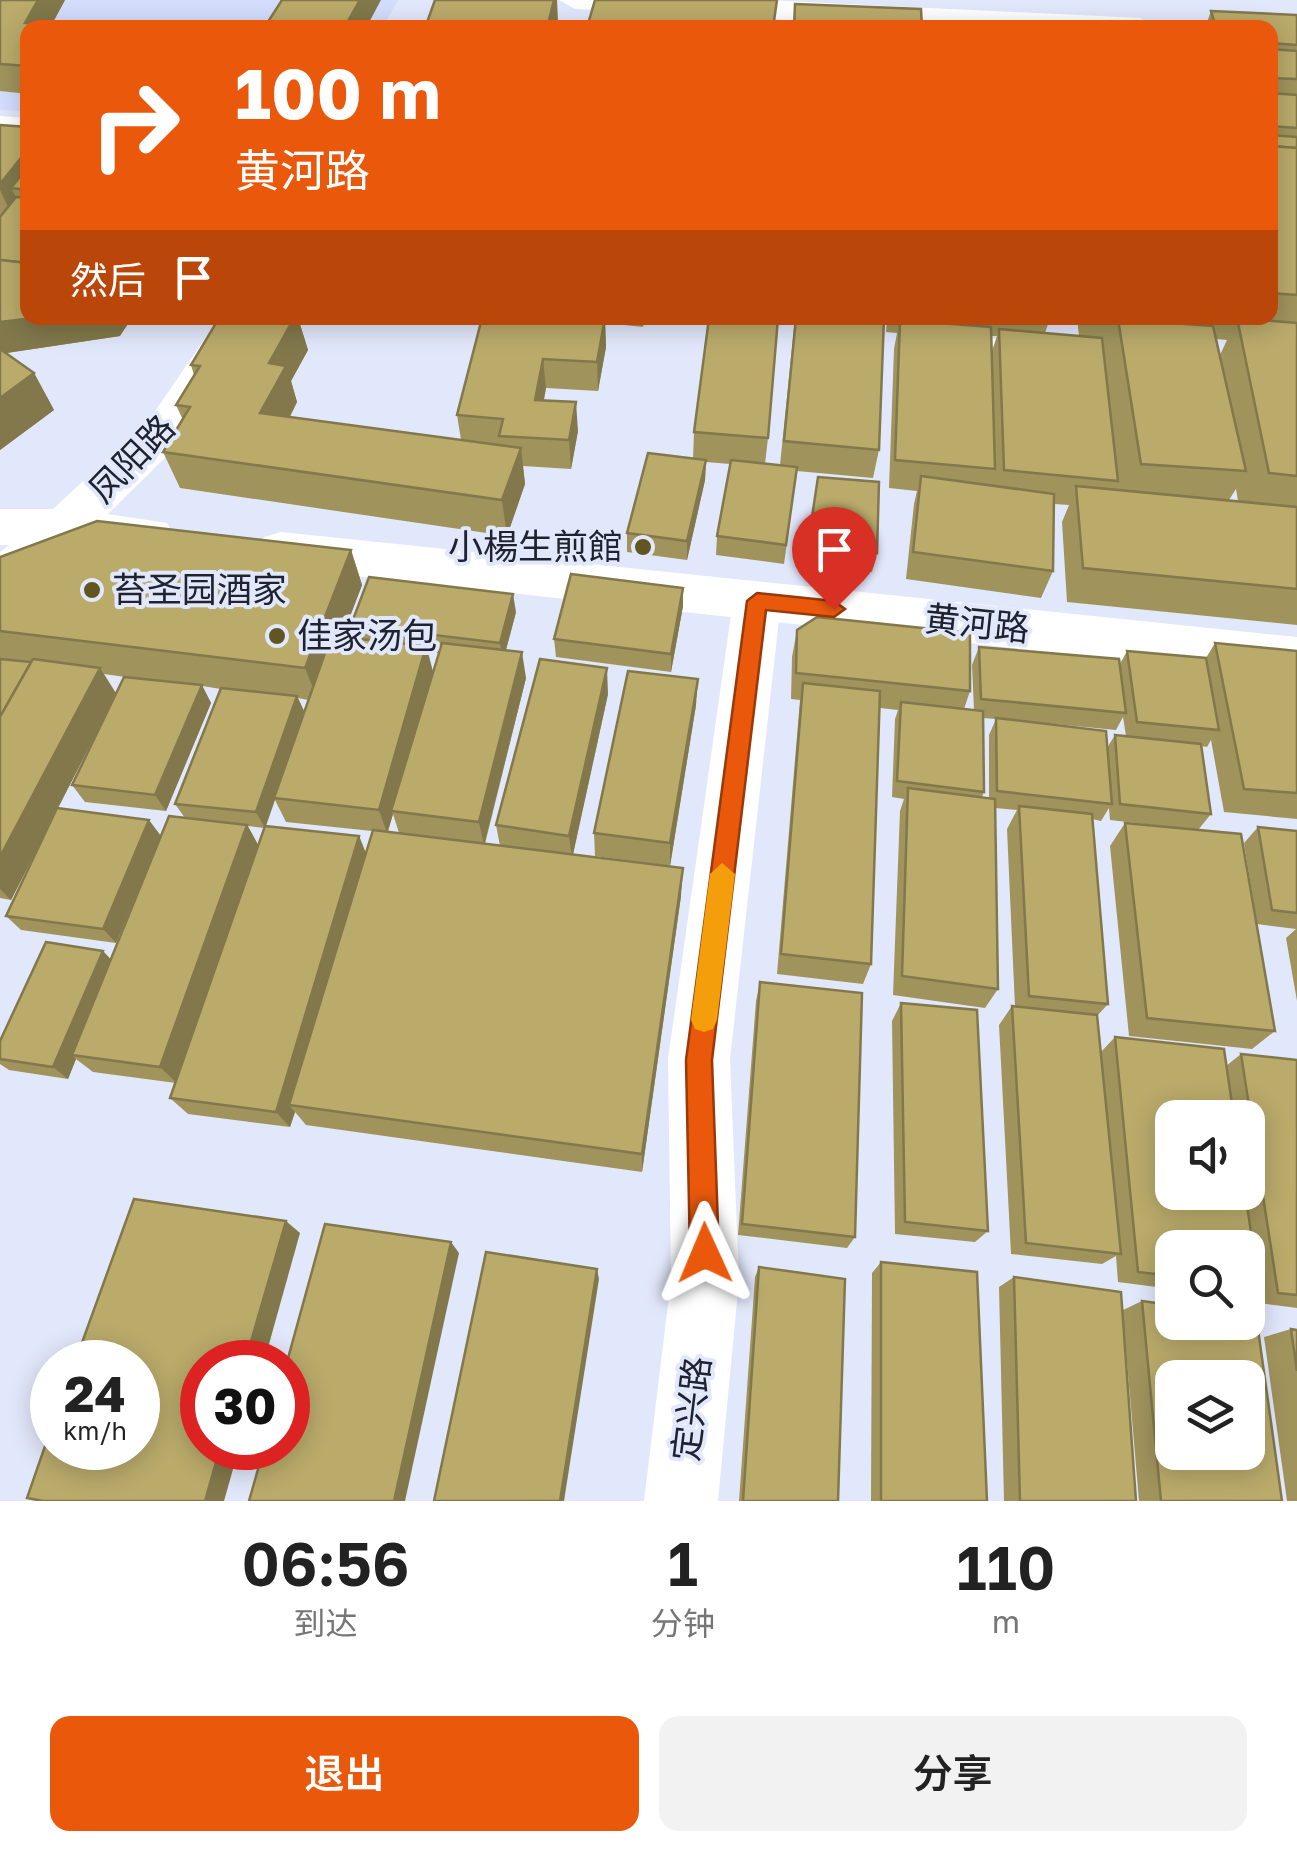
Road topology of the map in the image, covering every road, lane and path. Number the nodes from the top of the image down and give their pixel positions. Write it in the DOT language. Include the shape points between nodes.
graph roads {
  1 [pos="574,0"];
  2 [pos="900,20"];
  3 [pos="235,325"];
  4 [pos="950,325"];
  5 [pos="1046,350"];
  6 [pos="0,527"];
  7 [pos="65,527"];
  8 [pos="0,578"];
  9 [pos="757,601"];
  10 [pos="1297,658"];
  11 [pos="681,1501"];
  1 -- 2 [label="street"];
  3 -- 7 [label="street, 凤阳路" via="165,431"];
  4 -- 5 [label="lane" via="951,342"];
  6 -- 7 [label="street, 黄河路"];
  7 -- 8 [label="street, 凤阳路"];
  7 -- 9 [label="street, 黄河路"];
  9 -- 10 [label="street, 黄河路"];
  9 -- 11 [label="street, 定兴路" via="699,1060 705,1280"];
}
